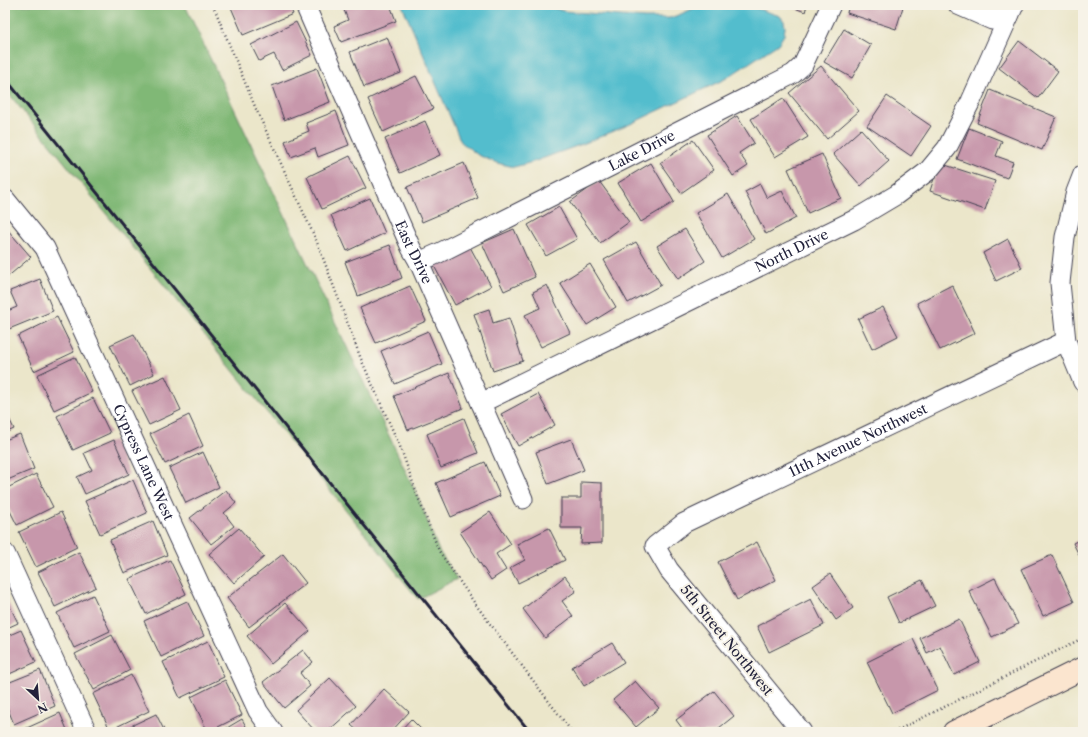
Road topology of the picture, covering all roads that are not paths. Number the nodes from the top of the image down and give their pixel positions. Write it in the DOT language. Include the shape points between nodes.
graph roads {
  1 [pos="306,5"];
  2 [pos="831,5"];
  3 [pos="958,5"];
  4 [pos="1011,10"];
  5 [pos="1083,174"];
  6 [pos="5,198"];
  7 [pos="419,262"];
  8 [pos="1066,341"];
  9 [pos="1083,382"];
  10 [pos="482,403"];
  11 [pos="523,500"];
  12 [pos="655,546"];
  13 [pos="5,553"];
  14 [pos="1083,668"];
  15 [pos="87,732"];
  16 [pos="273,732"];
  17 [pos="802,732"];
  18 [pos="954,732"];
  1 -- 7 [label="street, East Drive"];
  2 -- 7 [label="street, Lake Drive" via="803,65 793,74"];
  3 -- 4 [label="street" via="992,20"];
  4 -- 10 [label="street, North Drive" via="948,148 928,170 896,195 854,220"];
  5 -- 8 [label="street" via="1076,192 1064,245 1060,283"];
  6 -- 16 [label="street, Cypress Lane West" via="45,248 258,711"];
  7 -- 10 [label="street, East Drive"];
  8 -- 9 [label="street"];
  8 -- 12 [label="street, 11th Avenue Northwest" via="684,523"];
  10 -- 11 [label="street, East Drive"];
  12 -- 17 [label="street, 5th Street Northwest" via="669,570"];
  13 -- 15 [label="street"];
  14 -- 18 [label="street"];
}
